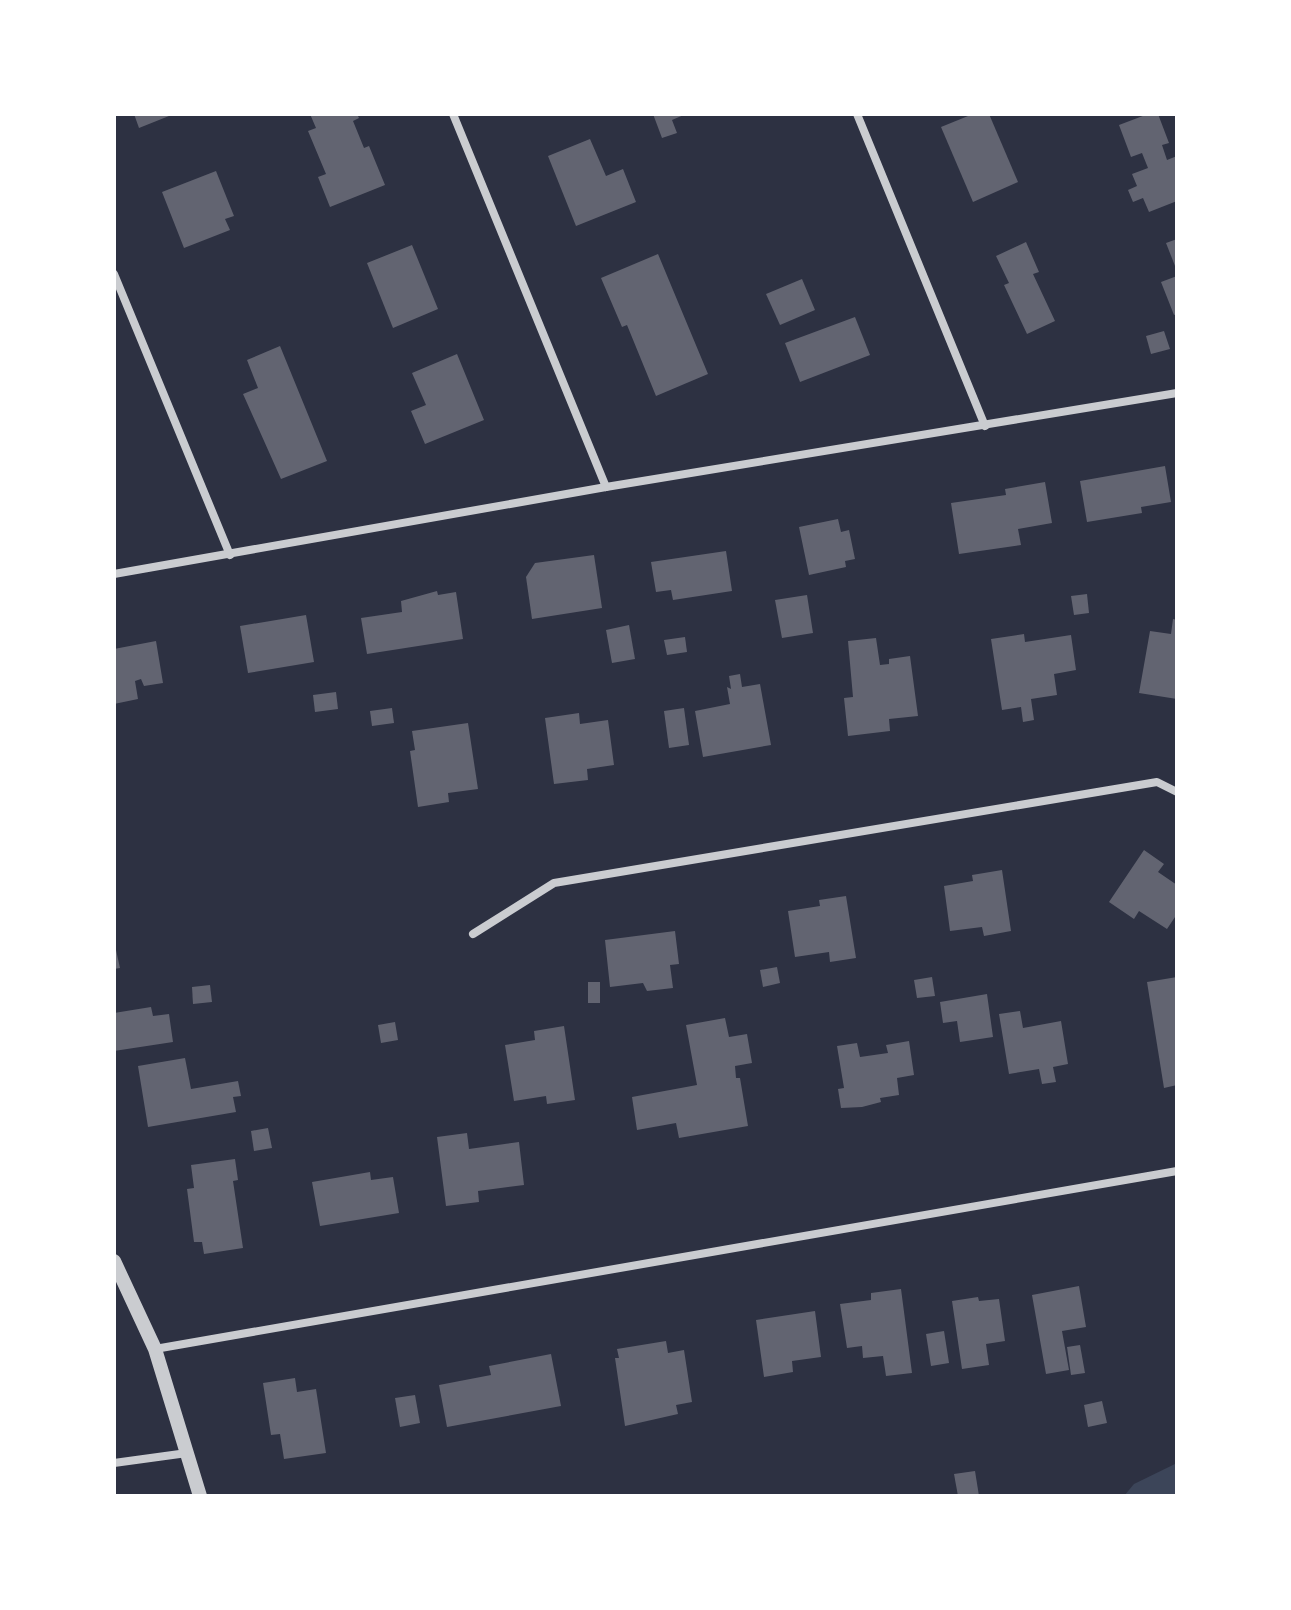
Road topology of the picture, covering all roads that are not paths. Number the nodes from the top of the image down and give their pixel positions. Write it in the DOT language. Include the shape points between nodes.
graph roads {
  1 [pos="453,114"];
  2 [pos="857,114"];
  3 [pos="114,274"];
  4 [pos="1177,393"];
  5 [pos="985,426"];
  6 [pos="606,487"];
  7 [pos="230,555"];
  8 [pos="114,574"];
  9 [pos="1177,792"];
  10 [pos="473,934"];
  11 [pos="1177,1171"];
  12 [pos="114,1261"];
  13 [pos="155,1349"];
  14 [pos="187,1453"];
  15 [pos="114,1463"];
  16 [pos="200,1496"];
  1 -- 6 [label="street"];
  2 -- 5 [label="street"];
  3 -- 7 [label="street"];
  4 -- 5 [label="street"];
  5 -- 6 [label="street"];
  6 -- 7 [label="street"];
  7 -- 8 [label="street"];
  9 -- 10 [label="street" via="1157,782 554,883"];
  11 -- 13 [label="street"];
  12 -- 13 [label="street"];
  13 -- 14 [label="street"];
  14 -- 15 [label="street"];
  14 -- 16 [label="street"];
}
